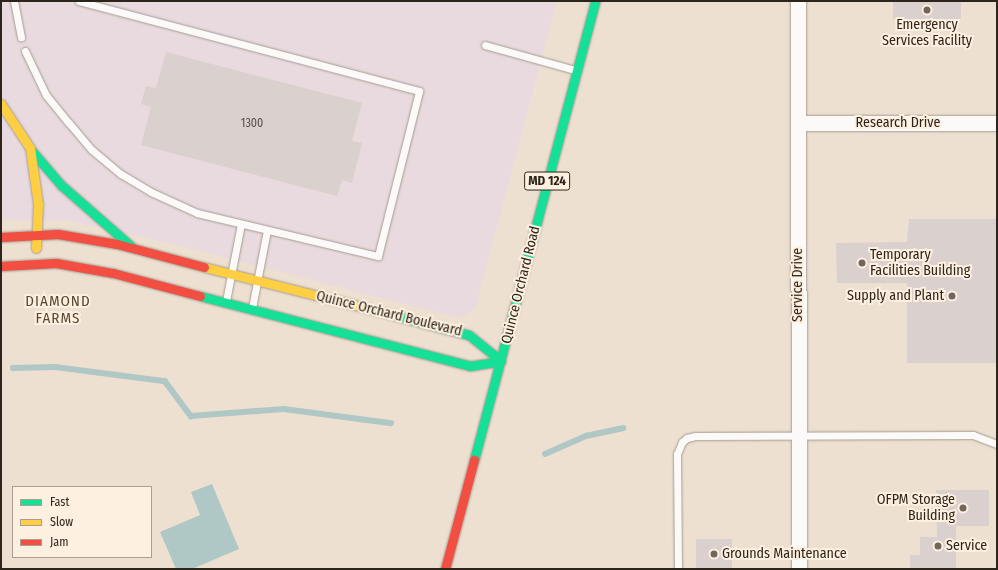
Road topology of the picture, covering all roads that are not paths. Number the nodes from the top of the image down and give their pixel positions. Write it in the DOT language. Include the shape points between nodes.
graph roads {
  1 [pos="14,1"];
  2 [pos="79,1"];
  3 [pos="594,1"];
  4 [pos="798,1"];
  5 [pos="21,37"];
  6 [pos="485,45"];
  7 [pos="25,51"];
  8 [pos="576,70"];
  9 [pos="1,104"];
  10 [pos="798,123"];
  11 [pos="997,123"];
  12 [pos="30,148"];
  13 [pos="241,224"];
  14 [pos="267,230"];
  15 [pos="35,235"];
  16 [pos="1,237"];
  17 [pos="132,248"];
  18 [pos="37,265"];
  19 [pos="1,266"];
  20 [pos="231,274"];
  21 [pos="257,281"];
  22 [pos="226,303"];
  23 [pos="252,310"];
  24 [pos="501,361"];
  25 [pos="798,436"];
  26 [pos="997,444"];
  27 [pos="445,569"];
  28 [pos="678,569"];
  29 [pos="799,569"];
  1 -- 5 [label="lane"];
  2 -- 14 [label="lane" via="419,91 378,256"];
  3 -- 8 [label="street, Quince Orchard Road / MD 124"];
  4 -- 10 [label="street, Service Drive"];
  6 -- 8 [label="lane"];
  7 -- 13 [label="lane" via="46,95 92,150 121,174 172,203"];
  8 -- 24 [label="street, Quince Orchard Road / MD 124"];
  9 -- 12 [label="street"];
  10 -- 11 [label="street, Research Drive"];
  10 -- 25 [label="street, Service Drive"];
  12 -- 15 [label="street" via="38,204"];
  12 -- 17 [label="street" via="61,185"];
  13 -- 14 [label="lane"];
  13 -- 20 [label="lane"];
  14 -- 21 [label="lane"];
  15 -- 16 [label="street, Quince Orchard Boulevard"];
  15 -- 17 [label="street, Quince Orchard Boulevard" via="58,234"];
  15 -- 18 [label="street"];
  17 -- 20 [label="street, Quince Orchard Boulevard"];
  18 -- 19 [label="street"];
  18 -- 22 [label="street" via="56,263 113,273"];
  20 -- 21 [label="street, Quince Orchard Boulevard"];
  20 -- 22 [label="lane"];
  21 -- 23 [label="lane"];
  21 -- 24 [label="street, Quince Orchard Boulevard" via="469,335"];
  22 -- 23 [label="street"];
  23 -- 24 [label="street" via="470,366"];
  24 -- 27 [label="street, Quince Orchard Road / MD 124"];
  25 -- 26 [label="lane" via="973,435"];
  25 -- 28 [label="lane" via="695,436 682,442 677,454"];
  25 -- 29 [label="street, Service Drive"];
}
